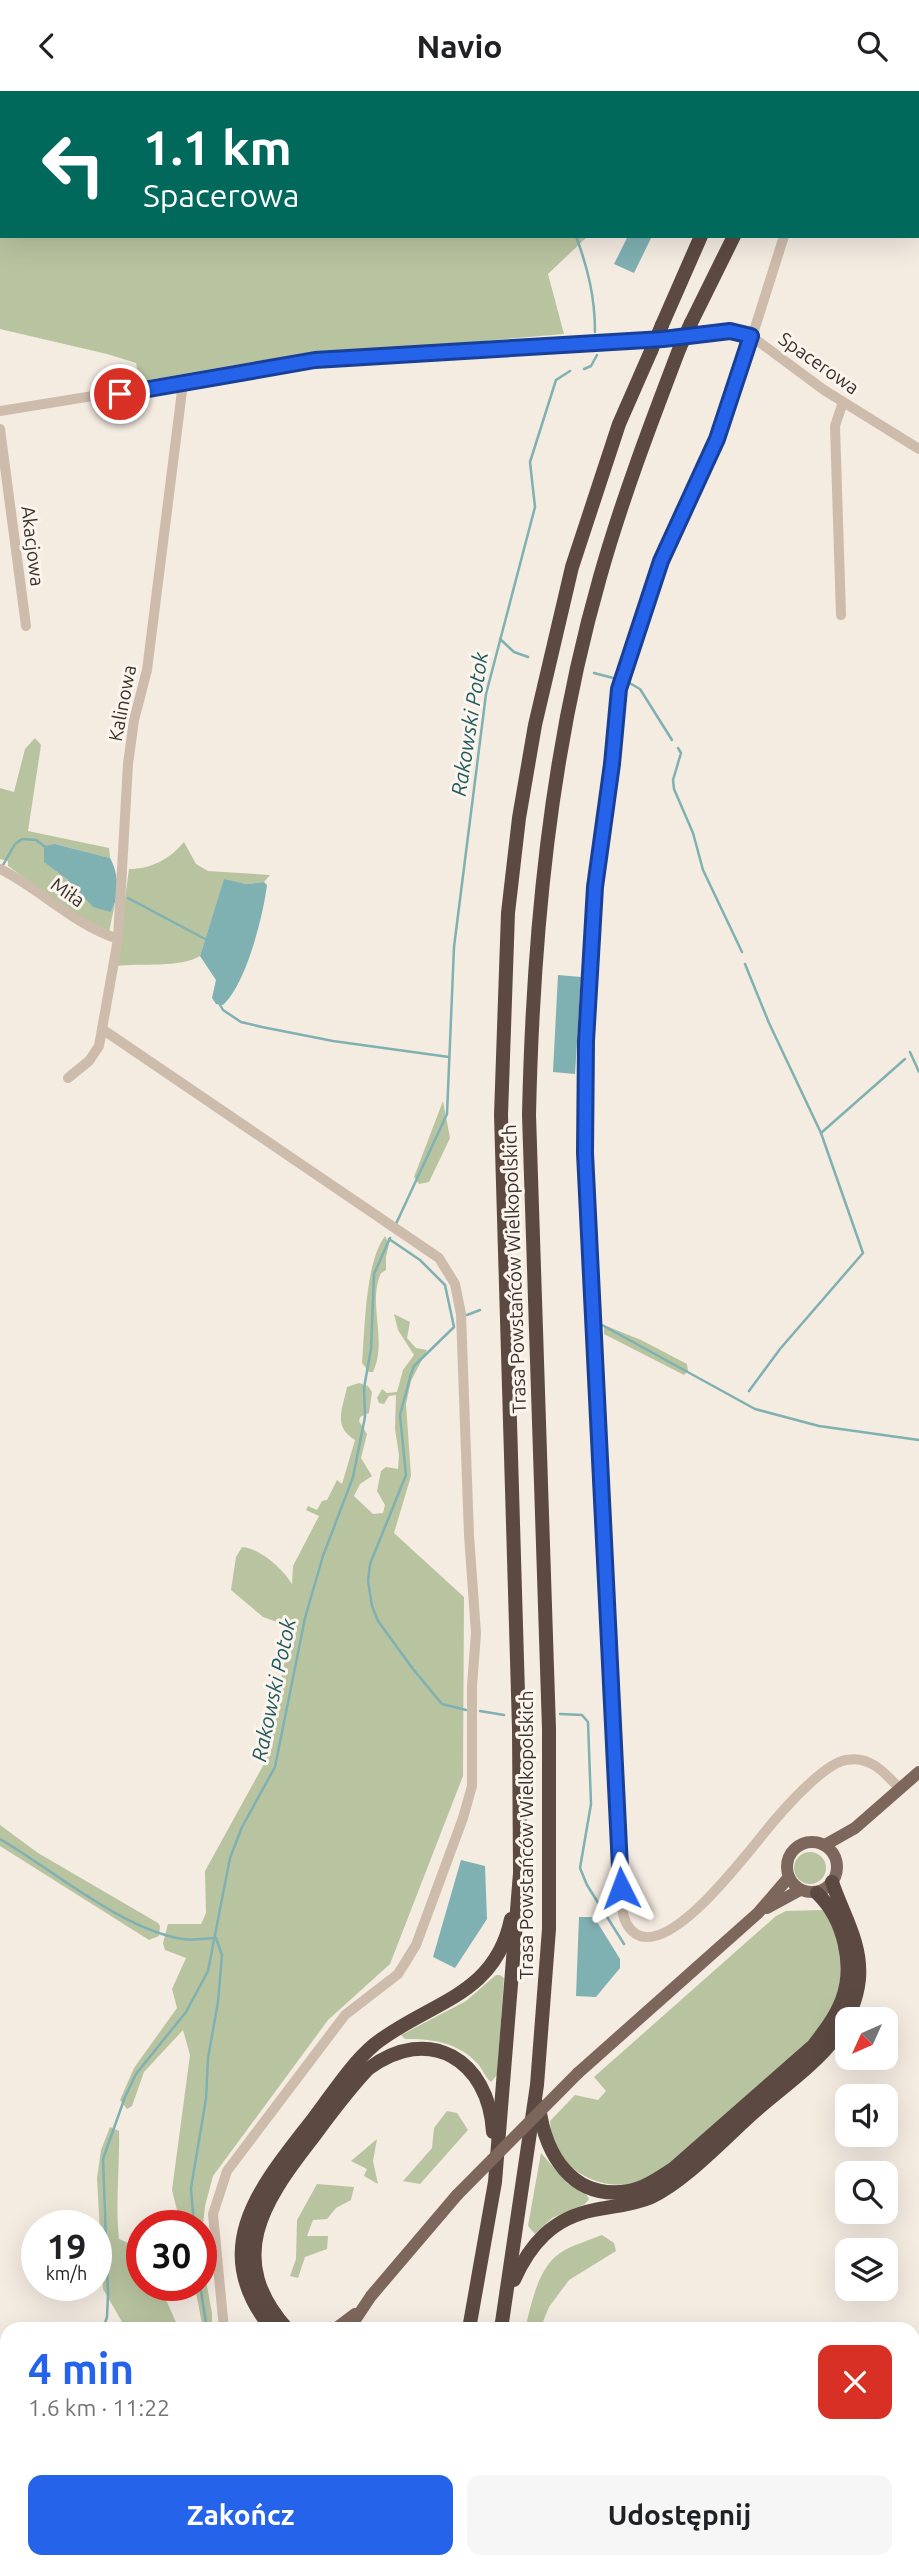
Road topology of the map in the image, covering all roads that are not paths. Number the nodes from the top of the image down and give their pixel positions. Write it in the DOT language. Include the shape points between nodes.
graph roads {
  1 [pos="700,238"];
  2 [pos="733,238"];
  3 [pos="782,238"];
  4 [pos="751,336"];
  5 [pos="183,383"];
  6 [pos="843,402"];
  7 [pos="0,411"];
  8 [pos="0,429"];
  9 [pos="919,449"];
  10 [pos="841,615"];
  11 [pos="26,627"];
  12 [pos="0,869"];
  13 [pos="118,939"];
  14 [pos="102,1029"];
  15 [pos="68,1078"];
  16 [pos="919,1772"];
  17 [pos="900,1789"];
  18 [pos="855,1828"];
  19 [pos="825,1845"];
  20 [pos="836,1859"];
  21 [pos="520,1873"];
  22 [pos="789,1877"];
  23 [pos="832,1882"];
  24 [pos="800,1890"];
  25 [pos="817,1893"];
  26 [pos="758,1913"];
  27 [pos="537,2085"];
  28 [pos="495,2182"];
  29 [pos="508,2294"];
  30 [pos="358,2312"];
  31 [pos="223,2322"];
  32 [pos="267,2322"];
  33 [pos="282,2322"];
  34 [pos="344,2322"];
  35 [pos="353,2322"];
  36 [pos="470,2322"];
  37 [pos="502,2322"];
  1 -- 21 [label="highway, Trasa Powstańców Wielkopolskich, bridge" via="619,424 572,567 535,725 508,913 501,1115"];
  2 -- 27 [label="highway, Trasa Powstańców Wielkopolskich, bridge" via="680,347 600,576 552,809 538,917 529,1115 549,1729 549,1929"];
  3 -- 4 [label="street"];
  4 -- 5 [label="street, Spacerowa" via="730,331 315,360"];
  4 -- 6 [label="street, Spacerowa"];
  4 -- 17 [label="street" via="717,439 661,561 623,674 595,887 585,1153 624,1918 635,1933 647,1937 676,1926 734,1873 783,1810 837,1763 867,1761"];
  5 -- 7 [label="street, Spacerowa"];
  5 -- 13 [label="street, Kalinowa" via="147,670 128,764"];
  6 -- 9 [label="street, Spacerowa"];
  6 -- 10 [label="street" via="834,440"];
  8 -- 11 [label="street, Akacjowa"];
  12 -- 13 [label="street, Miła" via="69,916"];
  13 -- 14 [label="street, Kalinowa"];
  14 -- 15 [label="street, Kalinowa" via="96,1054"];
  14 -- 31 [label="street" via="439,1258 455,1284 460,1306 476,1633 470,1800 407,1963 345,2015 227,2171 213,2214"];
  16 -- 17 [label="main road"];
  17 -- 18 [label="main road"];
  18 -- 19 [label="main road"];
  18 -- 20 [label="main road"];
  19 -- 20 [label="main road"];
  19 -- 22 [label="main road" via="808,1841 793,1849 786,1863"];
  20 -- 23 [label="main road"];
  21 -- 28 [label="highway, Trasa Powstańców Wielkopolskich"];
  21 -- 32 [label="highway" via="509,1929 491,1966 464,1991 390,2034 362,2057 252,2204 242,2237 244,2276"];
  22 -- 24 [label="main road"];
  22 -- 26 [label="main road"];
  23 -- 25 [label="main road"];
  23 -- 29 [label="highway" via="854,1934 859,1962 857,1992 836,2037 668,2187 639,2202 575,2215 556,2224 524,2258"];
  24 -- 25 [label="main road"];
  24 -- 26 [label="main road"];
  25 -- 27 [label="highway" via="828,1904 846,1947 843,1999 830,2024 813,2046 673,2169 628,2191 591,2188 579,2181 548,2147"];
  26 -- 30 [label="main road, bridge" via="578,2073 457,2195"];
  27 -- 29 [label="highway, Trasa Powstańców Wielkopolskich"];
  28 -- 33 [label="highway" via="489,2100 470,2069 439,2050 418,2047 383,2057 354,2083 300,2153 275,2188 257,2225 253,2258 257,2277"];
  28 -- 36 [label="highway, Trasa Powstańców Wielkopolskich"];
  29 -- 37 [label="highway, Trasa Powstańców Wielkopolskich"];
  30 -- 34 [label="main road"];
  30 -- 35 [label="main road"];
}
